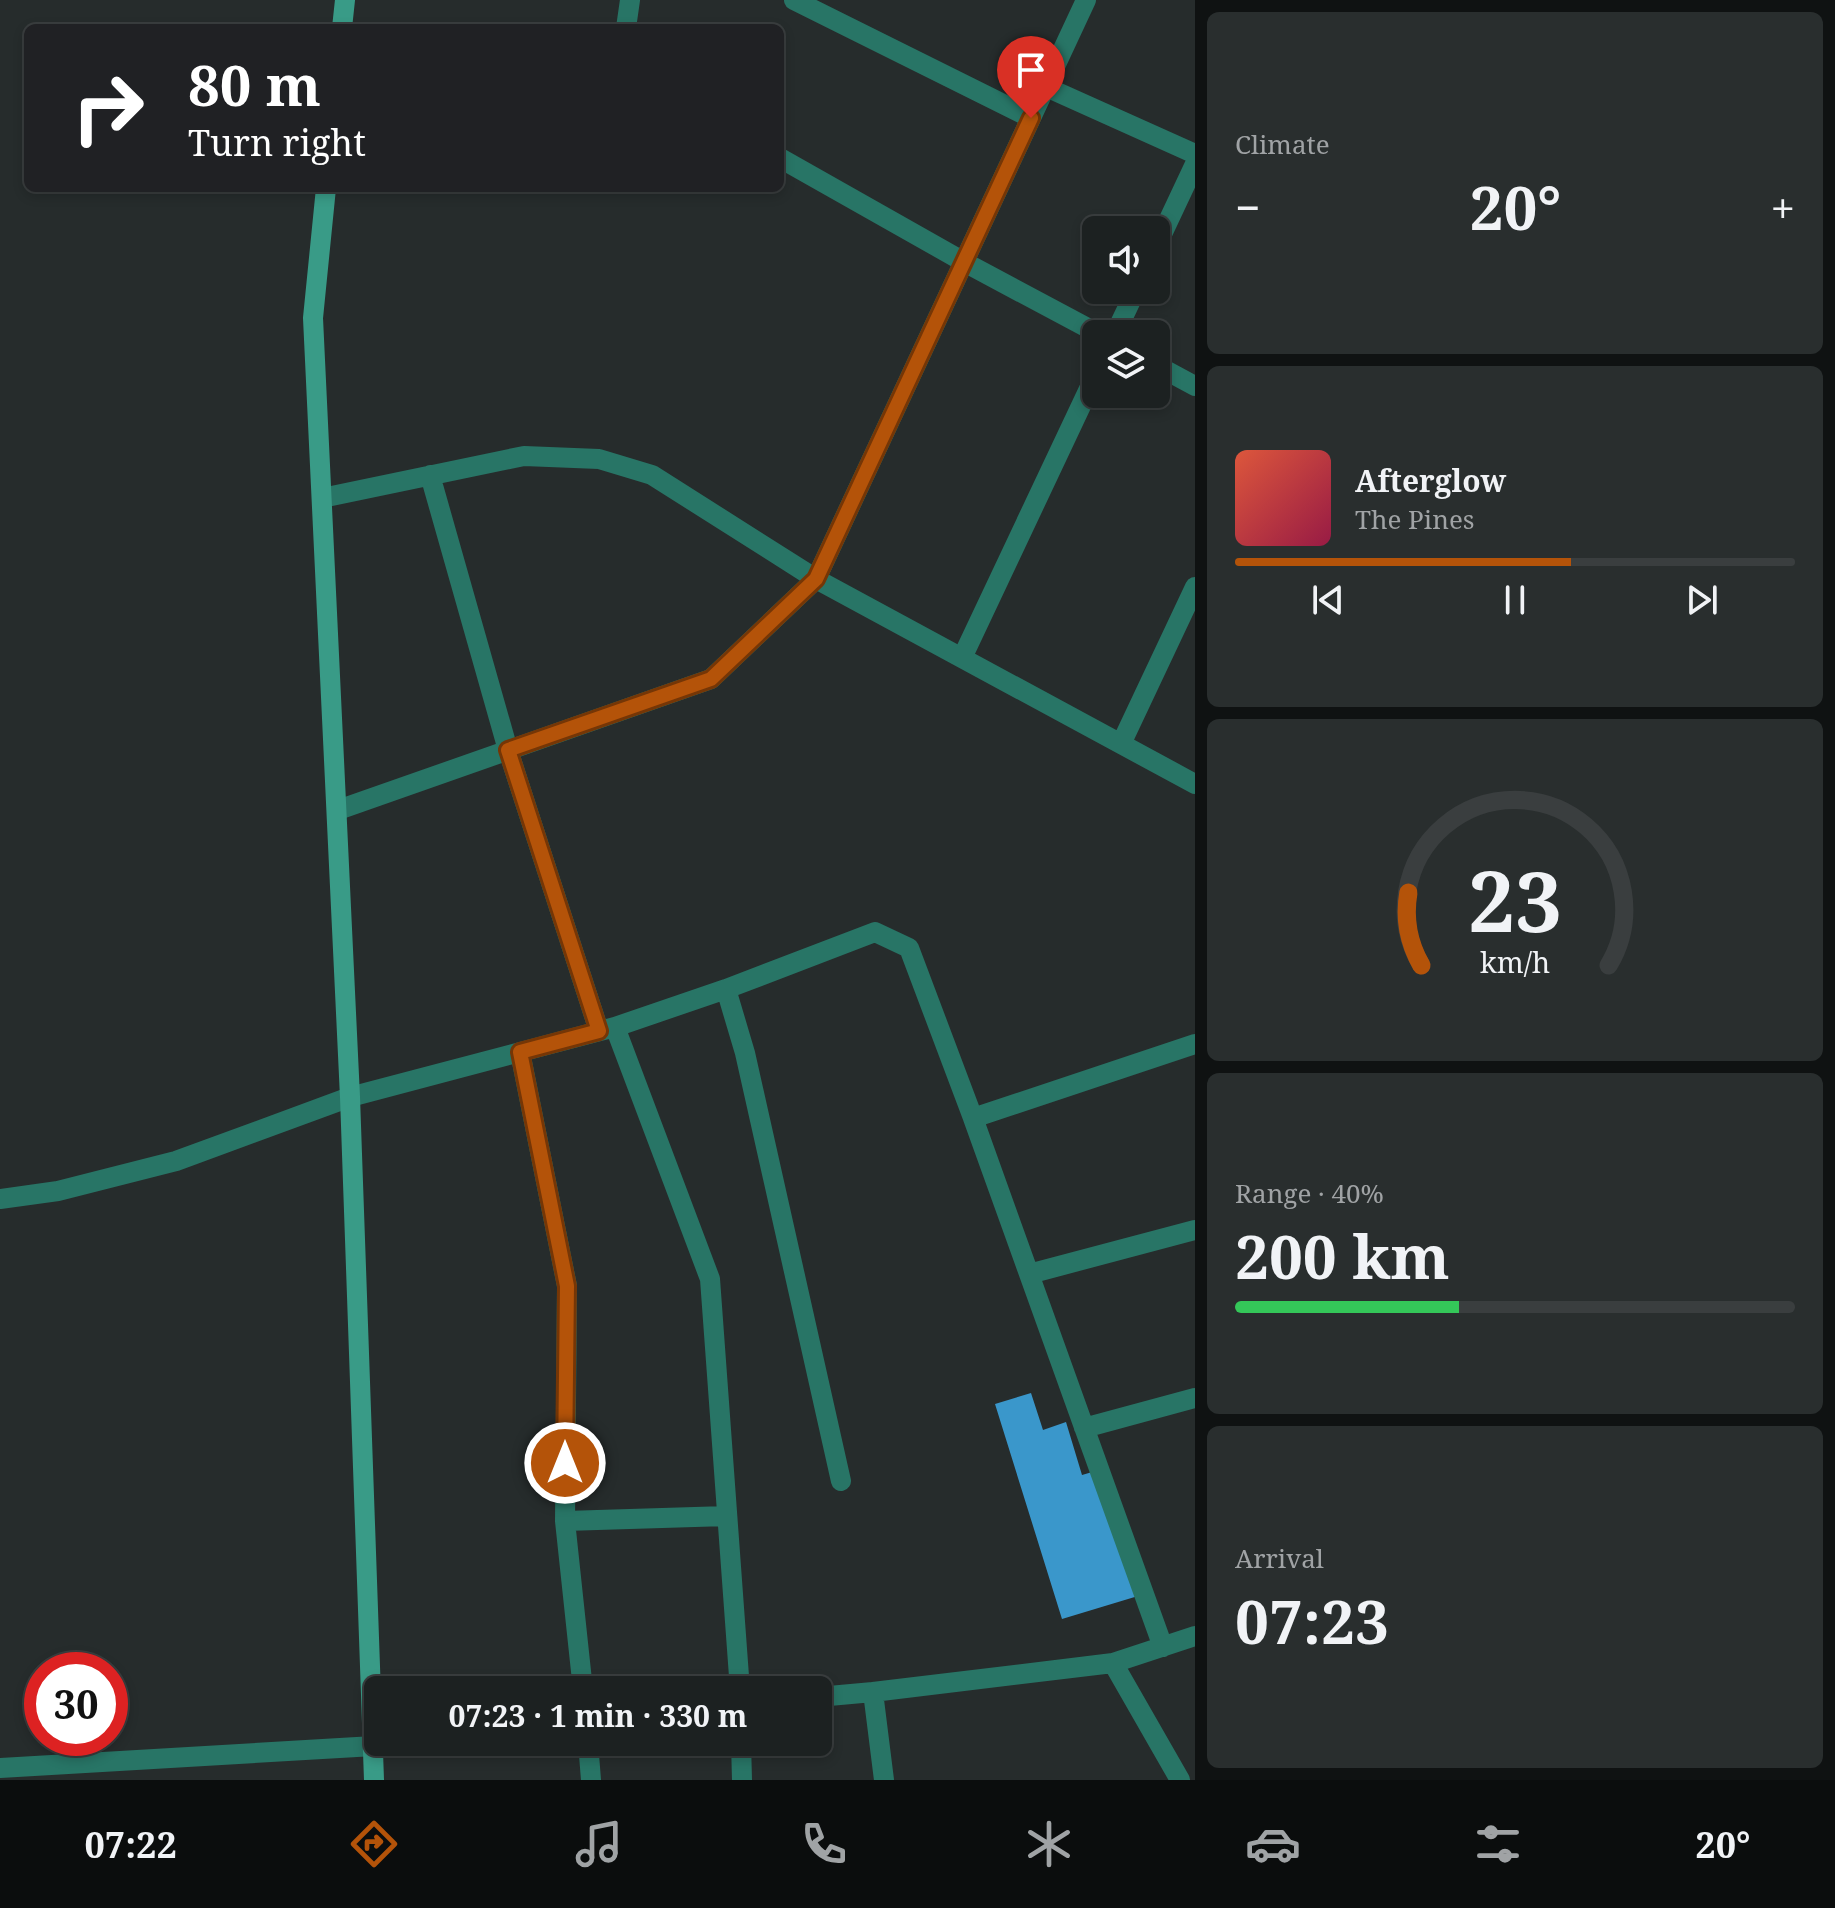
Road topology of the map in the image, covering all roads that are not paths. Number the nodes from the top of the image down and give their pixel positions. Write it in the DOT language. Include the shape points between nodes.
graph roads {
  1 [pos="345,0"];
  2 [pos="630,0"];
  3 [pos="794,0"];
  4 [pos="1086,0"];
  5 [pos="342,24"];
  6 [pos="627,24"];
  7 [pos="1046,87"];
  8 [pos="1031,118"];
  9 [pos="1195,154"];
  10 [pos="784,160"];
  11 [pos="1195,164"];
  12 [pos="326,192"];
  13 [pos="1170,217"];
  14 [pos="964,262"];
  15 [pos="1082,325"];
  16 [pos="1170,373"];
  17 [pos="1195,386"];
  18 [pos="1082,404"];
  19 [pos="430,475"];
  20 [pos="322,498"];
  21 [pos="816,579"];
  22 [pos="1195,587"];
  23 [pos="962,658"];
  24 [pos="1121,744"];
  25 [pos="508,750"];
  26 [pos="1195,784"];
  27 [pos="338,810"];
  28 [pos="726,989"];
  29 [pos="607,1029"];
  30 [pos="1195,1044"];
  31 [pos="520,1052"];
  32 [pos="350,1097"];
  33 [pos="973,1118"];
  34 [pos="0,1199"];
  35 [pos="1195,1230"];
  36 [pos="1029,1274"];
  37 [pos="1195,1398"];
  38 [pos="1084,1428"];
  39 [pos="841,1481"];
  40 [pos="727,1516"];
  41 [pos="565,1521"];
  42 [pos="1195,1636"];
  43 [pos="1163,1647"];
  44 [pos="1113,1663"];
  45 [pos="374,1676"];
  46 [pos="582,1676"];
  47 [pos="739,1676"];
  48 [pos="873,1692"];
  49 [pos="832,1696"];
  50 [pos="364,1747"];
  51 [pos="374,1756"];
  52 [pos="589,1756"];
  53 [pos="741,1756"];
  54 [pos="0,1768"];
  55 [pos="374,1780"];
  56 [pos="591,1780"];
  57 [pos="742,1780"];
  58 [pos="884,1780"];
  59 [pos="1180,1780"];
  1 -- 5 [label="street"];
  2 -- 6 [label="street"];
  3 -- 8 [label="street"];
  4 -- 7 [label="street"];
  7 -- 8 [label="street"];
  7 -- 9 [label="street"];
  8 -- 14 [label="street"];
  10 -- 14 [label="street"];
  11 -- 13 [label="street"];
  12 -- 20 [label="street" via="313,318"];
  14 -- 15 [label="street"];
  14 -- 21 [label="street"];
  16 -- 17 [label="street"];
  18 -- 23 [label="street"];
  19 -- 20 [label="street"];
  19 -- 21 [label="street" via="524,456 599,459 652,475"];
  19 -- 25 [label="street"];
  20 -- 27 [label="street"];
  21 -- 23 [label="street"];
  21 -- 25 [label="street" via="711,679"];
  22 -- 24 [label="street"];
  23 -- 24 [label="street"];
  24 -- 26 [label="street"];
  25 -- 27 [label="street"];
  25 -- 29 [label="street"];
  27 -- 32 [label="street"];
  28 -- 29 [label="street"];
  28 -- 33 [label="street" via="875,932 909,948"];
  28 -- 39 [label="street"];
  29 -- 31 [label="street"];
  29 -- 40 [label="street" via="710,1279"];
  30 -- 33 [label="street"];
  31 -- 32 [label="street"];
  31 -- 41 [label="street" via="567,1286"];
  32 -- 34 [label="street" via="176,1161 58,1191"];
  32 -- 45 [label="street"];
  33 -- 36 [label="street"];
  35 -- 36 [label="street"];
  36 -- 38 [label="street"];
  37 -- 38 [label="street"];
  38 -- 43 [label="street"];
  40 -- 41 [label="street"];
  40 -- 47 [label="street"];
  41 -- 46 [label="street"];
  42 -- 43 [label="street"];
  43 -- 44 [label="street"];
  44 -- 48 [label="street"];
  44 -- 59 [label="street"];
  48 -- 49 [label="street"];
  48 -- 58 [label="street"];
  50 -- 54 [label="street"];
  51 -- 55 [label="street"];
  52 -- 56 [label="street"];
  53 -- 57 [label="street"];
}
